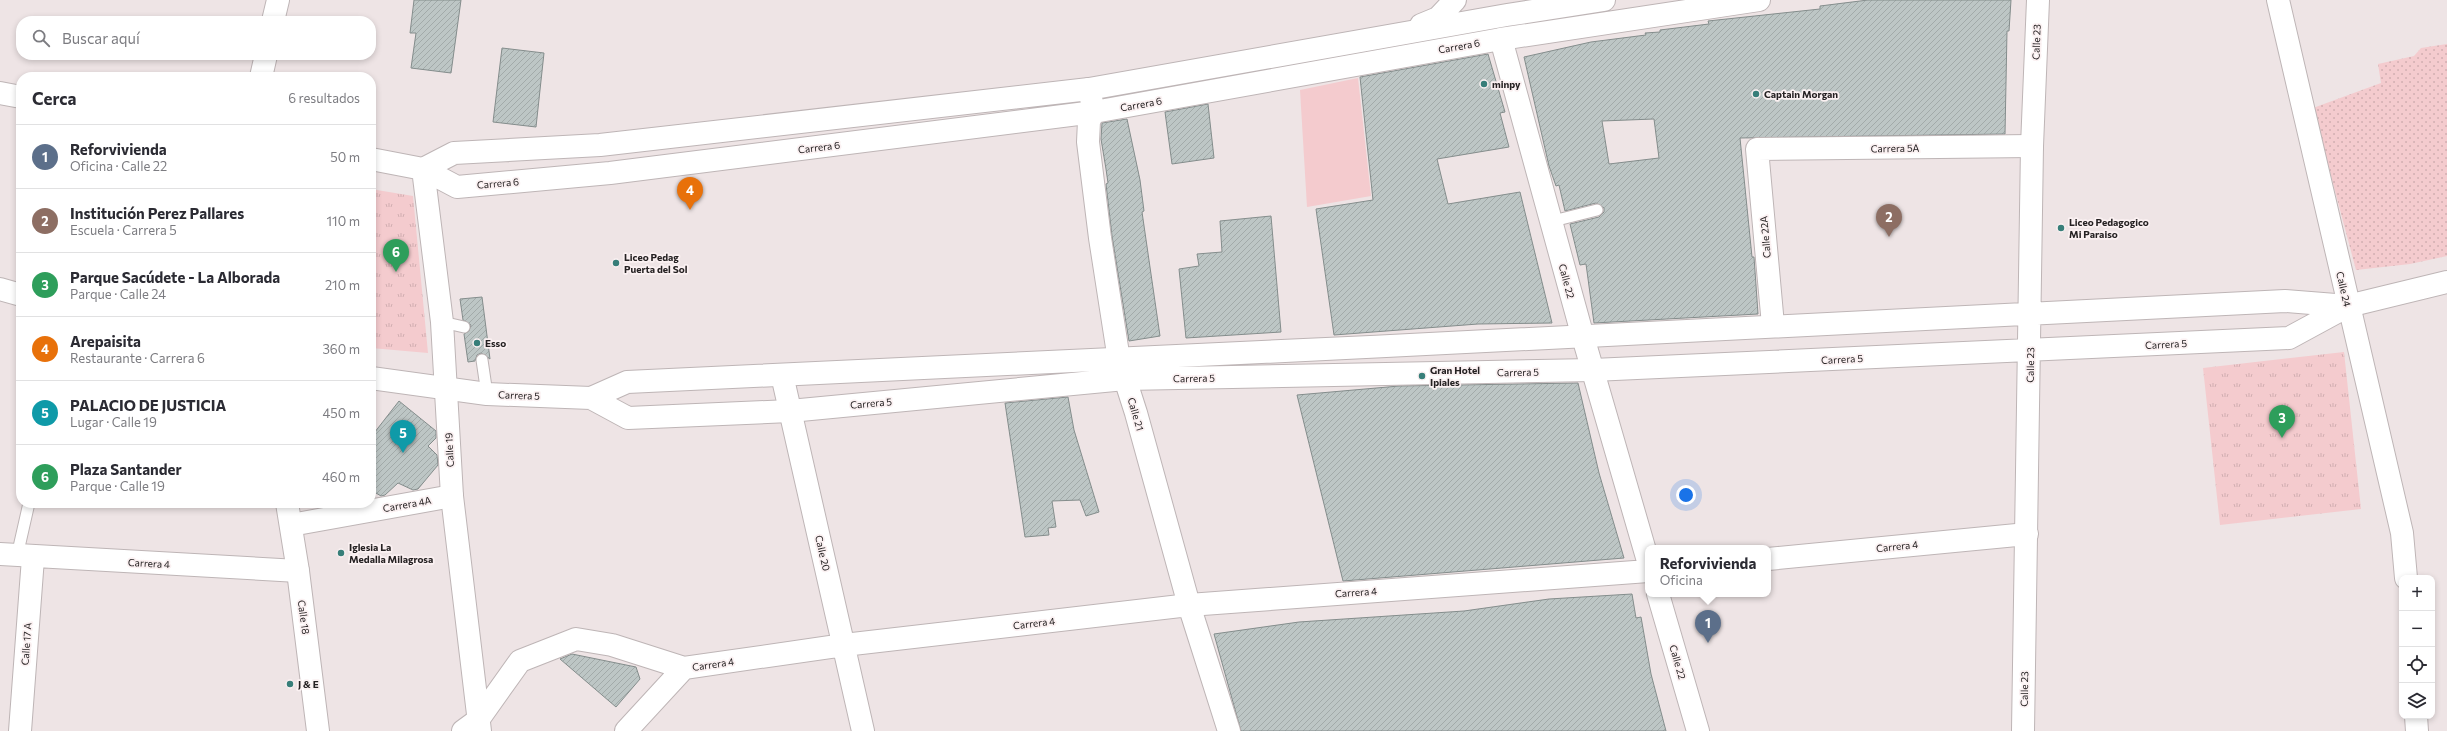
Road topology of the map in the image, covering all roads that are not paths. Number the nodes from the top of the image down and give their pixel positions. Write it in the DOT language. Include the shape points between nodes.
graph roads {
  1 [pos="278,0"];
  2 [pos="1455,0"];
  3 [pos="1604,0"];
  4 [pos="1759,0"];
  5 [pos="2038,0"];
  6 [pos="2278,0"];
  7 [pos="1505,7"];
  8 [pos="274,16"];
  9 [pos="1398,34"];
  10 [pos="1501,39"];
  11 [pos="265,60"];
  12 [pos="262,72"];
  13 [pos="1089,89"];
  14 [pos="1094,112"];
  15 [pos="2032,146"];
  16 [pos="1757,149"];
  17 [pos="376,160"];
  18 [pos="423,169"];
  19 [pos="1597,210"];
  20 [pos="1561,219"];
  21 [pos="2447,282"];
  22 [pos="0,289"];
  23 [pos="16,294"];
  24 [pos="2348,306"];
  25 [pos="2031,313"];
  26 [pos="442,322"];
  27 [pos="1773,325"];
  28 [pos="464,327"];
  29 [pos="1582,335"];
  30 [pos="2030,351"];
  31 [pos="482,360"];
  32 [pos="1122,369"];
  33 [pos="1593,370"];
  34 [pos="782,375"];
  35 [pos="376,379"];
  36 [pos="446,389"];
  37 [pos="487,394"];
  38 [pos="591,398"];
  39 [pos="790,411"];
  40 [pos="452,496"];
  41 [pos="28,508"];
  42 [pos="288,508"];
  43 [pos="291,525"];
  44 [pos="2027,534"];
  45 [pos="1645,551"];
  46 [pos="17,556"];
  47 [pos="1771,559"];
  48 [pos="298,571"];
  49 [pos="1645,571"];
  50 [pos="2406,575"];
  51 [pos="1659,597"];
  52 [pos="1189,605"];
  53 [pos="844,645"];
  54 [pos="684,668"];
  55 [pos="2416,719"];
  56 [pos="474,727"];
  57 [pos="20,731"];
  58 [pos="318,731"];
  59 [pos="626,731"];
  60 [pos="863,731"];
  61 [pos="1229,731"];
  62 [pos="1698,731"];
  63 [pos="2023,731"];
  64 [pos="2417,731"];
  1 -- 8 [label="street"];
  2 -- 9 [label="street" via="1438,18"];
  3 -- 7 [label="street"];
  4 -- 10 [label="street, Carrera 6"];
  5 -- 15 [label="street, Calle 23"];
  6 -- 24 [label="street, Calle 24"];
  7 -- 9 [label="street"];
  7 -- 10 [label="street, Calle 22"];
  9 -- 13 [label="street"];
  10 -- 14 [label="street, Carrera 6"];
  10 -- 29 [label="street, Calle 22"];
  11 -- 12 [label="street"];
  13 -- 14 [label="street, Calle 21"];
  13 -- 18 [label="street" via="600,145 454,153"];
  14 -- 18 [label="street, Carrera 6" via="610,173 457,187"];
  14 -- 32 [label="street, Calle 21" via="1089,121 1088,142 1100,238"];
  15 -- 16 [label="street, Carrera 5A"];
  15 -- 25 [label="street, Calle 23"];
  16 -- 27 [label="street, Calle 22A"];
  17 -- 18 [label="street, Carrera 6"];
  18 -- 26 [label="street, Calle 19"];
  19 -- 20 [label="lane"];
  21 -- 24 [label="street, Carrera 5"];
  22 -- 23 [label="street"];
  24 -- 25 [label="street, Carrera 5" via="2285,301"];
  24 -- 30 [label="street, Carrera 5" via="2289,338"];
  24 -- 50 [label="street, Calle 24" via="2402,532"];
  25 -- 27 [label="street, Carrera 5"];
  25 -- 30 [label="street, Calle 23"];
  26 -- 28 [label="lane"];
  26 -- 36 [label="street, Calle 19"];
  27 -- 29 [label="street, Carrera 5"];
  29 -- 32 [label="street, Carrera 5"];
  29 -- 33 [label="street, Calle 22"];
  30 -- 33 [label="street, Carrera 5"];
  30 -- 44 [label="street, Calle 23"];
  31 -- 37 [label="lane"];
  32 -- 33 [label="street, Carrera 5"];
  32 -- 34 [label="street, Carrera 5"];
  32 -- 39 [label="street, Carrera 5"];
  32 -- 52 [label="street, Calle 21"];
  33 -- 45 [label="street, Calle 22"];
  34 -- 38 [label="street, Carrera 5" via="627,382"];
  34 -- 39 [label="street, Calle 20"];
  35 -- 36 [label="street, Carrera 5"];
  36 -- 37 [label="street, Carrera 5"];
  36 -- 40 [label="street, Calle 19"];
  37 -- 38 [label="street, Carrera 5"];
  38 -- 39 [label="street, Carrera 5" via="628,418"];
  39 -- 53 [label="street, Calle 20"];
  40 -- 43 [label="street, Carrera 4A"];
  40 -- 56 [label="street, Calle 19"];
  41 -- 46 [label="lane"];
  42 -- 43 [label="street, Calle 18"];
  43 -- 48 [label="street, Calle 18"];
  44 -- 47 [label="street, Carrera 4"];
  44 -- 63 [label="street, Calle 23"];
  46 -- 48 [label="street, Carrera 4"];
  46 -- 57 [label="street, Calle 17 A"];
  48 -- 58 [label="street, Calle 18"];
  49 -- 52 [label="street, Carrera 4"];
  51 -- 62 [label="street, Calle 22"];
  52 -- 53 [label="street, Carrera 4"];
  52 -- 61 [label="street, Calle 21"];
  53 -- 54 [label="street, Carrera 4"];
  53 -- 60 [label="street, Calle 20"];
  54 -- 56 [label="street, Carrera 4" via="612,645 576,639 520,661"];
  54 -- 59 [label="street"];
  55 -- 64 [label="street"];
}
